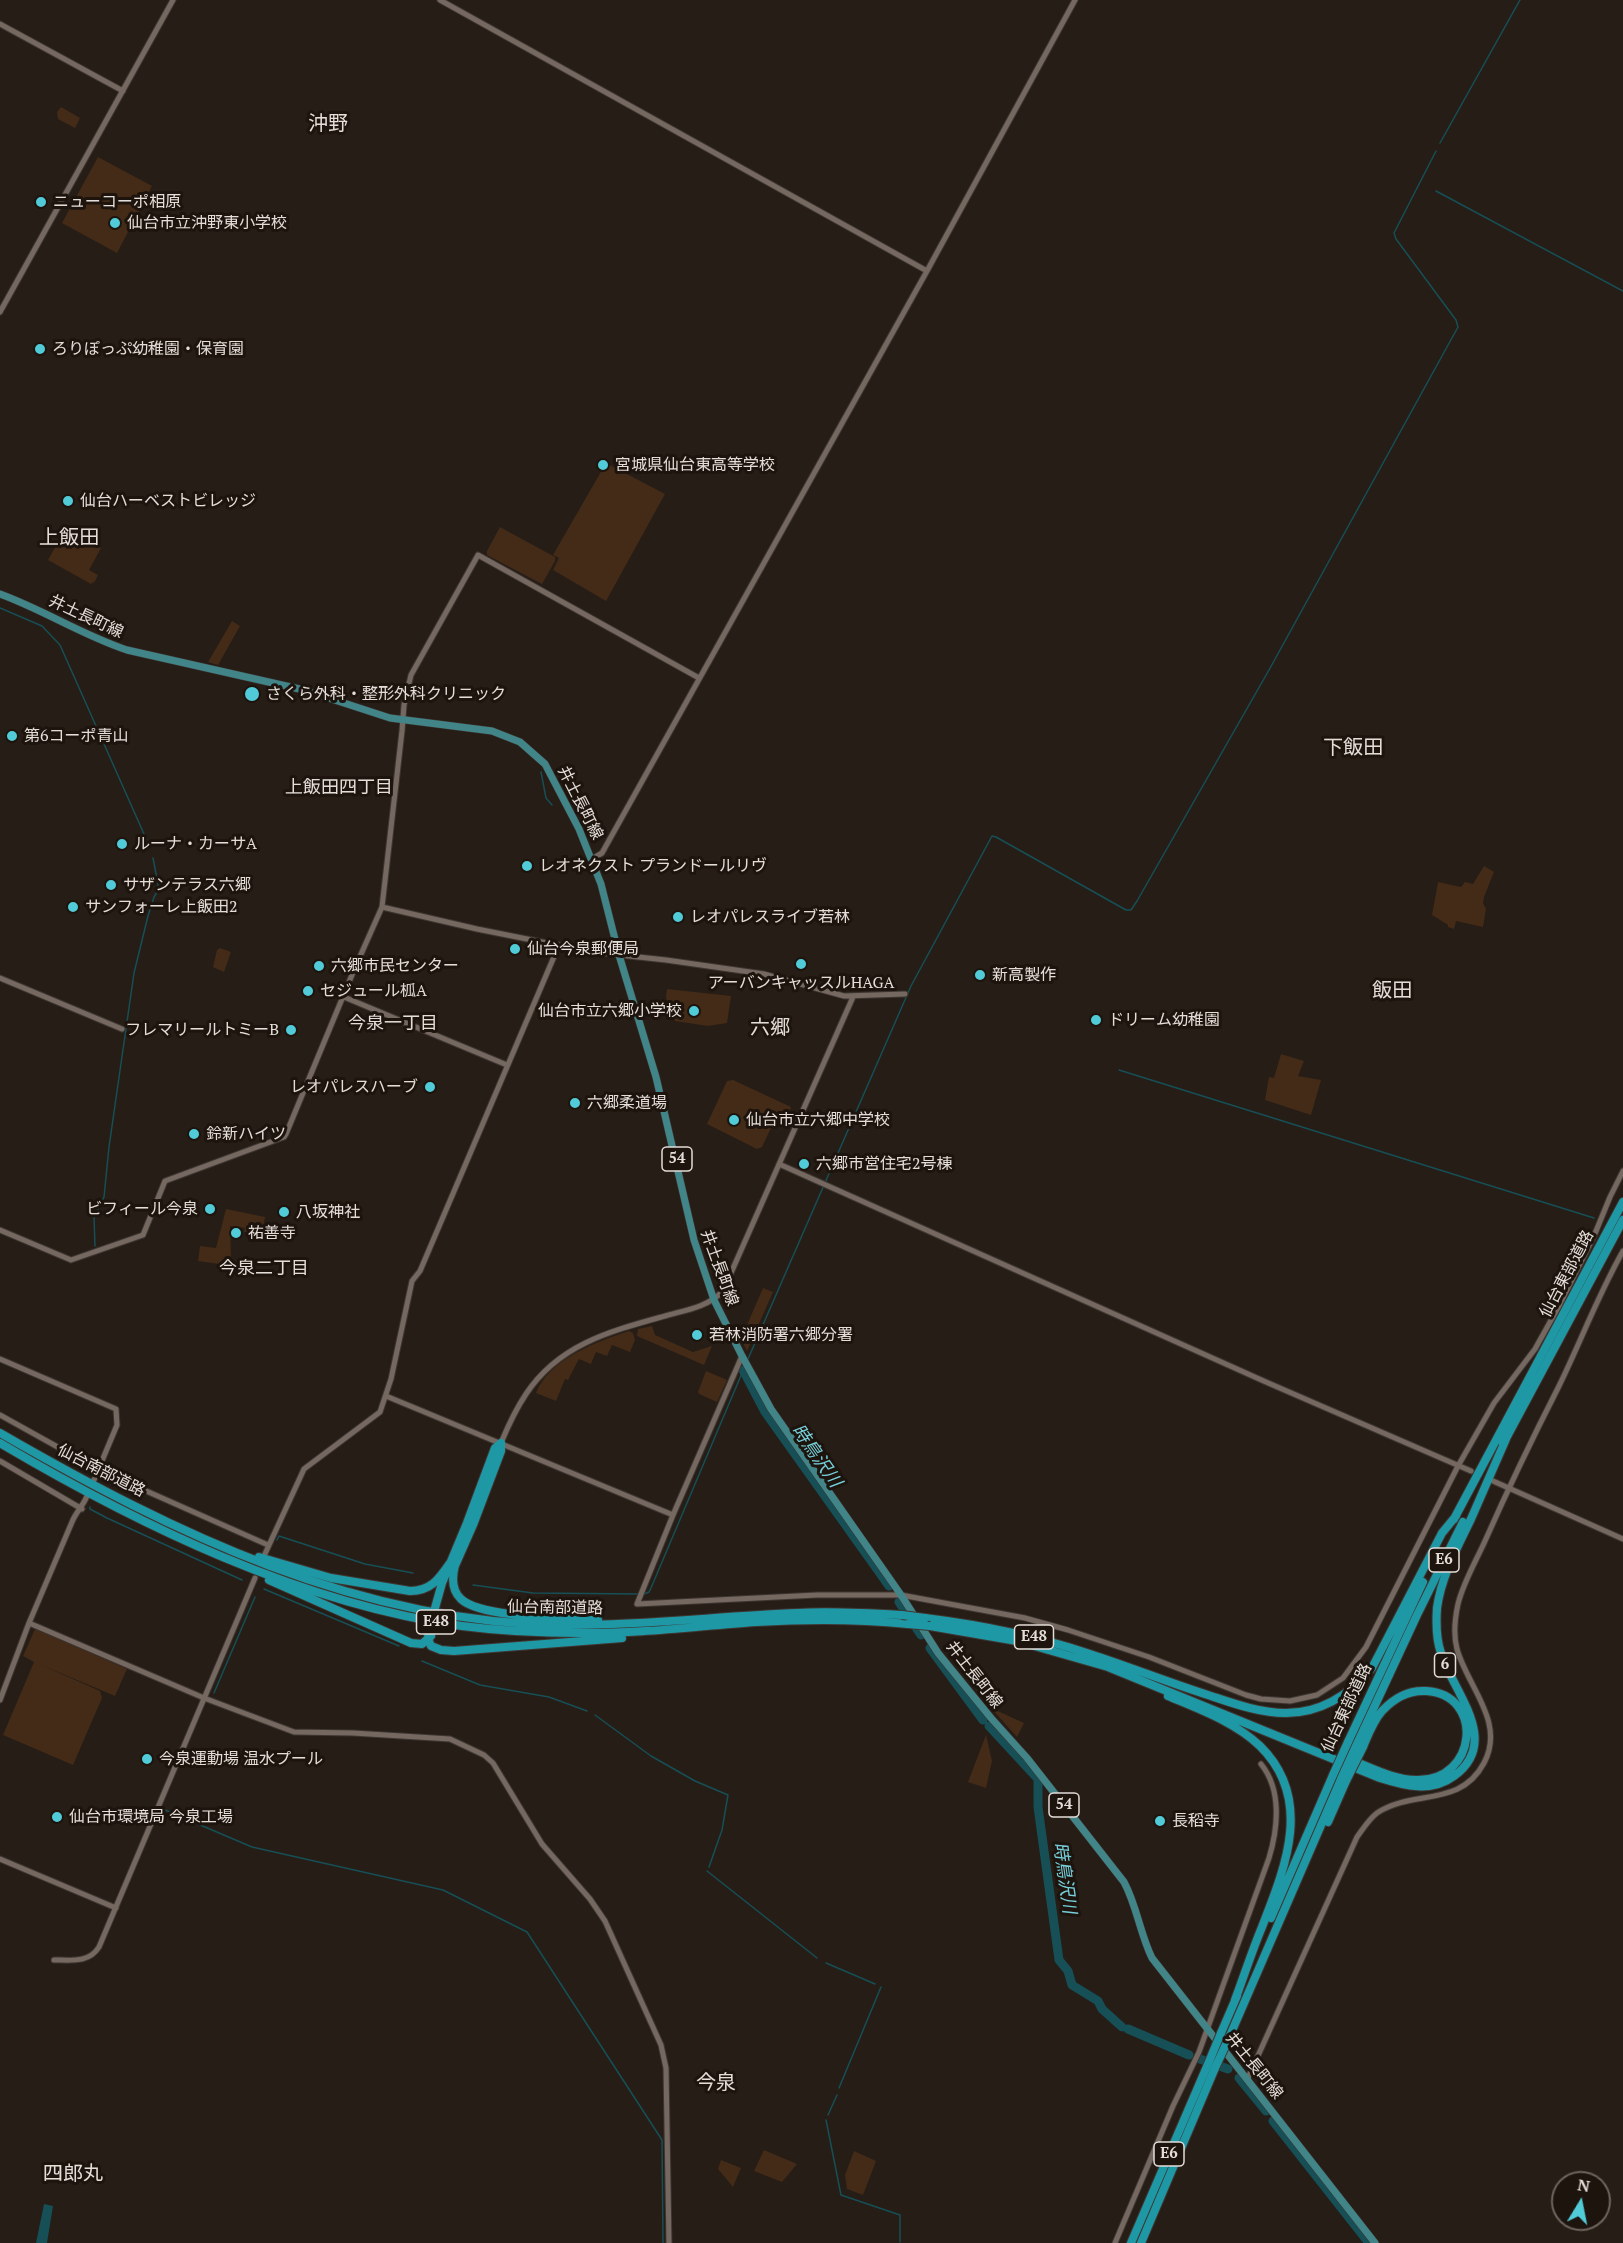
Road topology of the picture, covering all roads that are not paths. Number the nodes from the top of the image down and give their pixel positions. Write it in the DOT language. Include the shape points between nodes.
graph roads {
  1 [pos="173,0"];
  2 [pos="440,0"];
  3 [pos="1075,0"];
  4 [pos="0,24"];
  5 [pos="123,91"];
  6 [pos="927,271"];
  7 [pos="0,312"];
  8 [pos="0,594"];
  9 [pos="699,678"];
  10 [pos="403,720"];
  11 [pos="592,859"];
  12 [pos="382,907"];
  13 [pos="559,945"];
  14 [pos="619,955"];
  15 [pos="0,978"];
  16 [pos="905,994"];
  17 [pos="344,997"];
  18 [pos="853,997"];
  19 [pos="122,1029"];
  20 [pos="507,1065"];
  21 [pos="778,1164"];
  22 [pos="1623,1171"];
  23 [pos="1623,1202"];
  24 [pos="1619,1218"];
  25 [pos="0,1230"];
  26 [pos="1623,1251"];
  27 [pos="714,1300"];
  28 [pos="743,1357"];
  29 [pos="0,1359"];
  30 [pos="1535,1377"];
  31 [pos="386,1396"];
  32 [pos="0,1415"];
  33 [pos="0,1433"];
  34 [pos="1506,1439"];
  35 [pos="0,1443"];
  36 [pos="501,1443"];
  37 [pos="0,1461"];
  38 [pos="1458,1466"];
  39 [pos="99,1470"];
  40 [pos="1471,1471"];
  41 [pos="94,1480"];
  42 [pos="1493,1481"];
  43 [pos="1508,1488"];
  44 [pos="87,1496"];
  45 [pos="82,1509"];
  46 [pos="674,1515"];
  47 [pos="1456,1516"];
  48 [pos="185,1531"];
  49 [pos="1623,1539"];
  50 [pos="268,1545"];
  51 [pos="264,1556"];
  52 [pos="452,1564"];
  53 [pos="243,1565"];
  54 [pos="255,1578"];
  55 [pos="901,1595"];
  56 [pos="437,1609"];
  57 [pos="928,1622"];
  58 [pos="29,1623"];
  59 [pos="640,1623"];
  60 [pos="432,1626"];
  61 [pos="703,1627"];
  62 [pos="428,1639"];
  63 [pos="1090,1662"];
  64 [pos="1140,1672"];
  65 [pos="204,1698"];
  66 [pos="0,1700"];
  67 [pos="1355,1745"];
  68 [pos="1261,1764"];
  69 [pos="1340,1778"];
  70 [pos="0,1859"];
  71 [pos="116,1908"];
  72 [pos="54,1960"];
  73 [pos="1235,2000"];
  74 [pos="1207,2029"];
  75 [pos="1225,2036"];
  76 [pos="1211,2066"];
  77 [pos="1247,2080"];
  78 [pos="669,2243"];
  79 [pos="1115,2243"];
  80 [pos="1131,2243"];
  81 [pos="1141,2243"];
  82 [pos="1375,2243"];
  1 -- 5 [label="street"];
  2 -- 6 [label="street"];
  3 -- 6 [label="street"];
  4 -- 5 [label="street"];
  5 -- 7 [label="street"];
  6 -- 9 [label="street"];
  8 -- 10 [label="main road, 井土長町線 / 54" via="127,650 304,690"];
  9 -- 10 [label="street" via="478,555 411,675"];
  9 -- 11 [label="street" via="602,853"];
  10 -- 11 [label="main road, 井土長町線 / 54" via="492,731 528,747 555,780"];
  10 -- 12 [label="street"];
  11 -- 14 [label="main road, 井土長町線 / 54"];
  12 -- 13 [label="street"];
  12 -- 17 [label="street"];
  13 -- 14 [label="street"];
  13 -- 20 [label="street"];
  14 -- 18 [label="street" via="764,974"];
  14 -- 27 [label="main road, 井土長町線 / 54" via="656,1077 694,1240"];
  15 -- 19 [label="street"];
  16 -- 18 [label="street"];
  17 -- 20 [label="street"];
  17 -- 25 [label="street" via="284,1137 165,1181 143,1235 71,1260"];
  18 -- 21 [label="street"];
  20 -- 31 [label="street" via="420,1271 412,1281"];
  21 -- 27 [label="street" via="723,1291"];
  21 -- 38 [label="street"];
  22 -- 38 [label="street" via="1559,1306 1534,1349 1494,1403"];
  23 -- 24 [label="highway, 仙台東部道路 / E6"];
  24 -- 30 [label="highway, 仙台東部道路 / E6"];
  26 -- 43 [label="street"];
  27 -- 28 [label="main road, 井土長町線 / 54"];
  27 -- 36 [label="street" via="603,1334 564,1354 526,1394"];
  28 -- 46 [label="street"];
  28 -- 55 [label="main road, 井土長町線 / 54" via="771,1409"];
  29 -- 39 [label="street" via="116,1409 117,1425"];
  30 -- 34 [label="highway, 仙台東部道路 / E6"];
  30 -- 47 [label="highway, 仙台東部道路 / E6"];
  31 -- 36 [label="street"];
  31 -- 50 [label="street" via="380,1412 304,1469"];
  32 -- 39 [label="street"];
  33 -- 48 [label="highway, 仙台南部道路 / E48"];
  34 -- 63 [label="highway, 6" via="1456,1551 1438,1606 1437,1641 1470,1713 1474,1733 1469,1758 1452,1778 1426,1787 1391,1782 1176,1693"];
  34 -- 67 [label="highway, 仙台東部道路 / E6"];
  35 -- 53 [label="highway, 仙台南部道路 / E48" via="137,1516"];
  36 -- 46 [label="street"];
  36 -- 52 [label="highway" via="495,1448"];
  37 -- 45 [label="street"];
  38 -- 40 [label="street"];
  38 -- 55 [label="street" via="1366,1647 1343,1678 1305,1699 1274,1701 1246,1695 1068,1630"];
  39 -- 41 [label="street"];
  39 -- 50 [label="street"];
  42 -- 43 [label="street"];
  43 -- 49 [label="street"];
  43 -- 77 [label="street" via="1458,1602 1454,1626 1457,1649 1487,1715 1490,1741 1486,1760 1463,1787 1433,1798 1396,1804 1376,1814 1357,1837"];
  44 -- 45 [label="street"];
  45 -- 58 [label="street" via="76,1513"];
  46 -- 55 [label="street" via="637,1604"];
  47 -- 64 [label="highway" via="1442,1533 1372,1668 1355,1686 1318,1708 1295,1712 1240,1706"];
  47 -- 67 [label="highway, 仙台東部道路 / E6"];
  48 -- 52 [label="highway" via="290,1567 394,1590 429,1588"];
  48 -- 59 [label="highway, 仙台南部道路 / E48" via="291,1575 395,1605 530,1624"];
  50 -- 51 [label="street"];
  52 -- 56 [label="highway"];
  52 -- 59 [label="highway" via="456,1592 460,1599 476,1606 525,1615"];
  53 -- 61 [label="highway, 仙台南部道路 / E48" via="332,1597 460,1626 584,1634"];
  53 -- 62 [label="highway" via="399,1639 416,1645"];
  54 -- 65 [label="street"];
  55 -- 74 [label="main road, 井土長町線 / 54" via="938,1653 1124,1882 1152,1958"];
  57 -- 59 [label="highway, 仙台南部道路 / E48, bridge" via="902,1615 798,1612"];
  57 -- 61 [label="highway, 仙台南部道路 / E48, bridge" via="828,1620"];
  57 -- 63 [label="highway, 仙台南部道路 / E48"];
  57 -- 64 [label="highway, 仙台南部道路 / E48" via="982,1625 1018,1633"];
  58 -- 65 [label="street"];
  58 -- 66 [label="street"];
  60 -- 62 [label="highway"];
  61 -- 62 [label="highway" via="476,1650 441,1650 431,1646"];
  63 -- 73 [label="highway" via="1235,1727 1260,1746 1284,1784 1290,1808 1289,1844"];
  64 -- 67 [label="highway, 6" via="1345,1758 1412,1780 1435,1777 1454,1766 1466,1747 1467,1725 1452,1700 1438,1693 1415,1690 1400,1696 1382,1712"];
  65 -- 71 [label="street"];
  65 -- 78 [label="street" via="294,1731 450,1739 493,1763 542,1844 604,1921 661,2045 666,2068"];
  67 -- 69 [label="highway, 仙台東部道路 / E6, bridge"];
  68 -- 74 [label="street" via="1276,1806 1274,1840"];
  69 -- 73 [label="highway, 仙台東部道路 / E6"];
  69 -- 75 [label="highway, 仙台東部道路 / E6"];
  70 -- 71 [label="street"];
  71 -- 72 [label="street" via="95,1953 81,1960"];
  73 -- 75 [label="highway, 仙台東部道路 / E6"];
  74 -- 77 [label="main road, 井土長町線 / 54"];
  74 -- 79 [label="street"];
  75 -- 76 [label="highway, 仙台東部道路 / E6, bridge"];
  76 -- 80 [label="highway, 仙台東部道路 / E6"];
  76 -- 81 [label="highway, 仙台東部道路 / E6"];
  77 -- 82 [label="main road, 井土長町線 / 54"];
}
